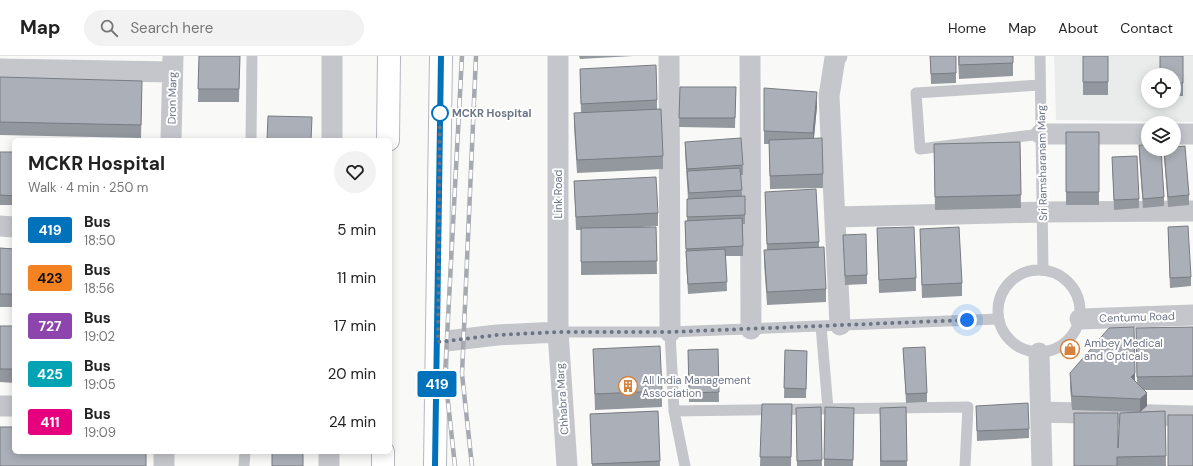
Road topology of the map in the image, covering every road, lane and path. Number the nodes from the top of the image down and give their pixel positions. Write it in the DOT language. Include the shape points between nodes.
graph roads {
  1 [pos="252,56"];
  2 [pos="332,56"];
  3 [pos="389,56"];
  4 [pos="441,56"];
  5 [pos="558,56"];
  6 [pos="670,56"];
  7 [pos="750,56"];
  8 [pos="837,56"];
  9 [pos="1040,56"];
  10 [pos="172,64"];
  11 [pos="0,69"];
  12 [pos="1040,85"];
  13 [pos="1041,134"];
  14 [pos="1141,134"];
  15 [pos="1181,134"];
  16 [pos="1193,134"];
  17 [pos="171,138"];
  18 [pos="251,138"];
  19 [pos="332,138"];
  20 [pos="388,138"];
  21 [pos="1043,212"];
  22 [pos="1193,212"];
  23 [pos="835,216"];
  24 [pos="0,226"];
  25 [pos="12,227"];
  26 [pos="1044,270"];
  27 [pos="1193,315"];
  28 [pos="998,319"];
  29 [pos="1080,319"];
  30 [pos="831,325"];
  31 [pos="751,329"];
  32 [pos="558,332"];
  33 [pos="670,332"];
  34 [pos="438,342"];
  35 [pos="1039,352"];
  36 [pos="0,406"];
  37 [pos="12,406"];
  38 [pos="828,409"];
  39 [pos="674,411"];
  40 [pos="1042,412"];
  41 [pos="1193,416"];
  42 [pos="164,454"];
  43 [pos="245,454"];
  44 [pos="329,454"];
  45 [pos="383,454"];
  46 [pos="164,466"];
  47 [pos="244,466"];
  48 [pos="329,466"];
  49 [pos="383,466"];
  50 [pos="435,466"];
  51 [pos="567,466"];
  52 [pos="685,466"];
  53 [pos="965,466"];
  54 [pos="1042,466"];
  1 -- 18 [label="lane"];
  2 -- 19 [label="street"];
  3 -- 20 [label="main road"];
  4 -- 34 [label="main road"];
  5 -- 32 [label="street, Link Road"];
  6 -- 33 [label="street"];
  7 -- 31 [label="street"];
  8 -- 23 [label="street" via="829,96"];
  9 -- 12 [label="lane, Sri Ramsharanam Marg"];
  10 -- 11 [label="street"];
  10 -- 17 [label="street, Dron Marg"];
  12 -- 13 [label="lane, Sri Ramsharanam Marg"];
  12 -- 13 [label="lane" via="916,94 920,149"];
  13 -- 14 [label="street"];
  13 -- 21 [label="lane, Sri Ramsharanam Marg"];
  15 -- 16 [label="street"];
  21 -- 22 [label="street"];
  21 -- 23 [label="street"];
  21 -- 26 [label="lane, Sri Ramsharanam Marg"];
  23 -- 30 [label="street"];
  24 -- 25 [label="street"];
  26 -- 28 [label="lane" via="1029,271 1012,280 1003,291 998,304"];
  26 -- 29 [label="lane" via="1057,273 1069,282 1080,304"];
  27 -- 29 [label="street, Centumu Road"];
  28 -- 30 [label="lane"];
  28 -- 35 [label="lane" via="1012,343 1025,350"];
  29 -- 35 [label="lane" via="1075,332 1065,343 1053,350"];
  30 -- 31 [label="lane"];
  30 -- 38 [label="lane"];
  31 -- 33 [label="lane"];
  32 -- 33 [label="lane"];
  32 -- 34 [label="street" via="497,335"];
  32 -- 51 [label="street, Chhabra Marg"];
  33 -- 39 [label="lane"];
  34 -- 50 [label="main road"];
  35 -- 40 [label="street"];
  36 -- 37 [label="street"];
  38 -- 39 [label="lane"];
  38 -- 53 [label="lane" via="968,407"];
  39 -- 52 [label="lane"];
  40 -- 41 [label="street"];
  40 -- 54 [label="street"];
  42 -- 46 [label="street"];
  43 -- 47 [label="lane"];
  44 -- 48 [label="street"];
  45 -- 49 [label="main road"];
}
